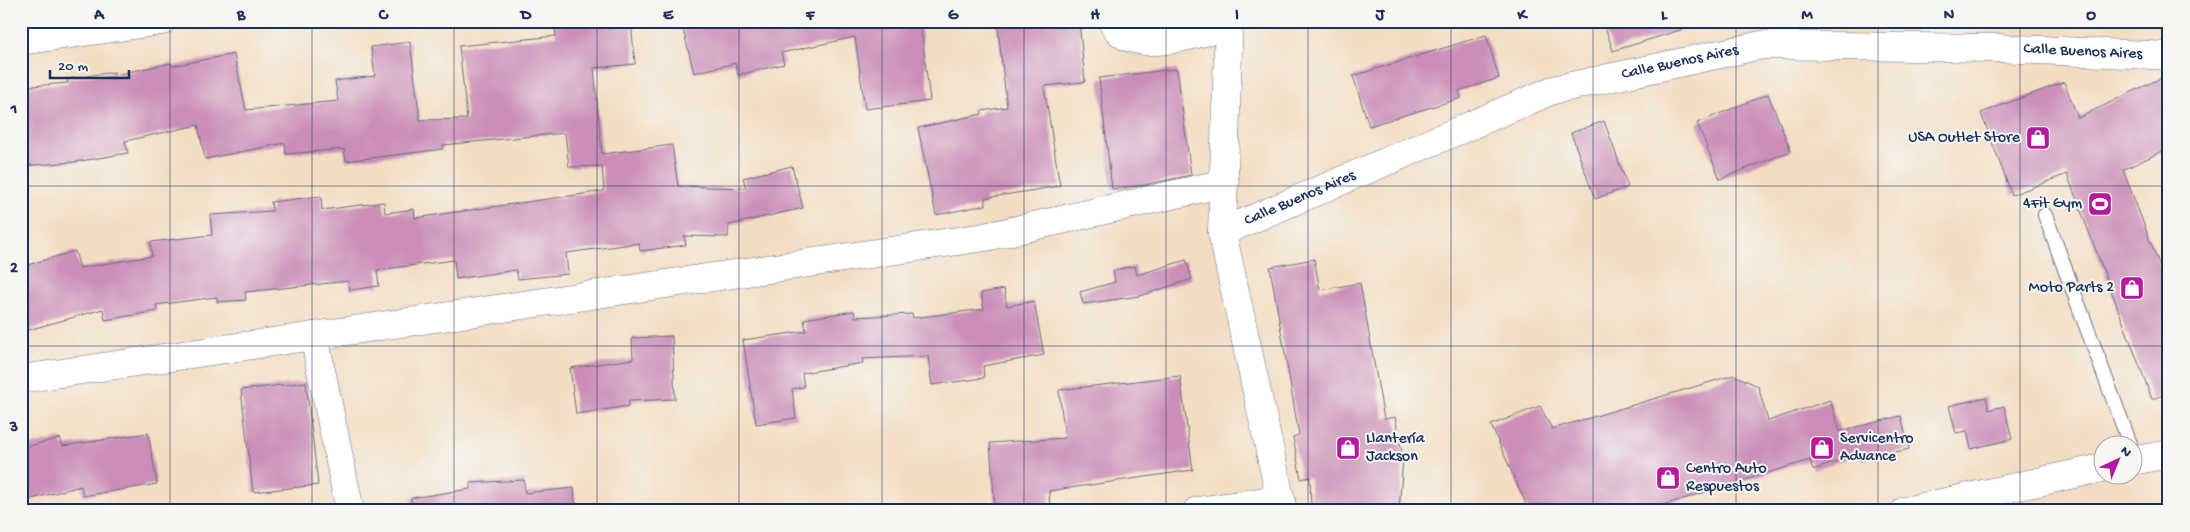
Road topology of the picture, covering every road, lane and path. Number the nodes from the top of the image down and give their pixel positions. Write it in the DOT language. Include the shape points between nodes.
graph roads {
  1 [pos="162,21"];
  2 [pos="1112,21"];
  3 [pos="1229,23"];
  4 [pos="21,41"];
  5 [pos="2169,56"];
  6 [pos="1225,183"];
  7 [pos="2045,215"];
  8 [pos="1222,232"];
  9 [pos="314,336"];
  10 [pos="21,379"];
  11 [pos="2126,434"];
  12 [pos="2142,454"];
  13 [pos="2169,454"];
  14 [pos="2092,470"];
  15 [pos="1282,505"];
  16 [pos="350,511"];
  17 [pos="1197,511"];
  18 [pos="1905,511"];
  1 -- 4 [label="street"];
  2 -- 3 [label="street" via="1115,27 1134,40 1172,41"];
  3 -- 6 [label="street"];
  5 -- 8 [label="street, Calle Buenos Aires" via="1996,48 1762,45 1553,90"];
  6 -- 8 [label="street"];
  6 -- 9 [label="street" via="985,237"];
  7 -- 11 [label="lane"];
  8 -- 15 [label="street"];
  9 -- 10 [label="street"];
  9 -- 16 [label="street"];
  12 -- 13 [label="street"];
  14 -- 18 [label="street"];
  15 -- 17 [label="street"];
}
